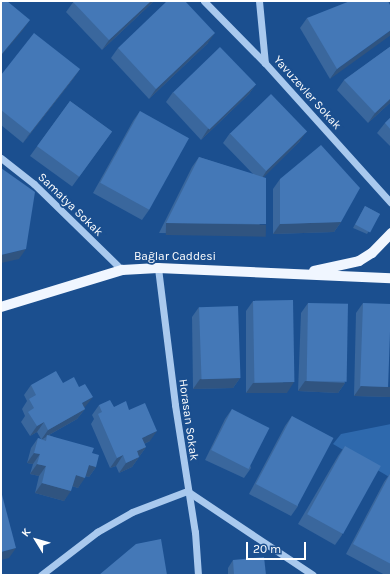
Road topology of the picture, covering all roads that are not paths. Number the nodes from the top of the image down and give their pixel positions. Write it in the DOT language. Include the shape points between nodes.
graph roads {
  1 [pos="204,1"];
  2 [pos="259,1"];
  3 [pos="265,63"];
  4 [pos="1,158"];
  5 [pos="391,203"];
  6 [pos="391,233"];
  7 [pos="158,268"];
  8 [pos="122,270"];
  9 [pos="306,273"];
  10 [pos="391,278"];
  11 [pos="1,307"];
  12 [pos="187,492"];
  13 [pos="41,575"];
  14 [pos="198,575"];
  15 [pos="313,575"];
  1 -- 3 [label="street, Yavuzevler Sokak"];
  2 -- 3 [label="street"];
  3 -- 5 [label="street, Yavuzevler Sokak"];
  4 -- 8 [label="street, Samatya Sokak" via="34,184"];
  6 -- 9 [label="main road, Bağlar Caddesi" via="372,253 359,261"];
  7 -- 8 [label="main road, Bağlar Caddesi"];
  7 -- 9 [label="main road, Bağlar Caddesi"];
  7 -- 12 [label="street, Horasan Sokak"];
  8 -- 11 [label="main road, Bağlar Caddesi"];
  9 -- 10 [label="main road, Bağlar Caddesi" via="331,277"];
  12 -- 13 [label="street" via="132,512 97,532"];
  12 -- 14 [label="street, Horasan Sokak" via="195,532"];
  12 -- 15 [label="street"];
}
